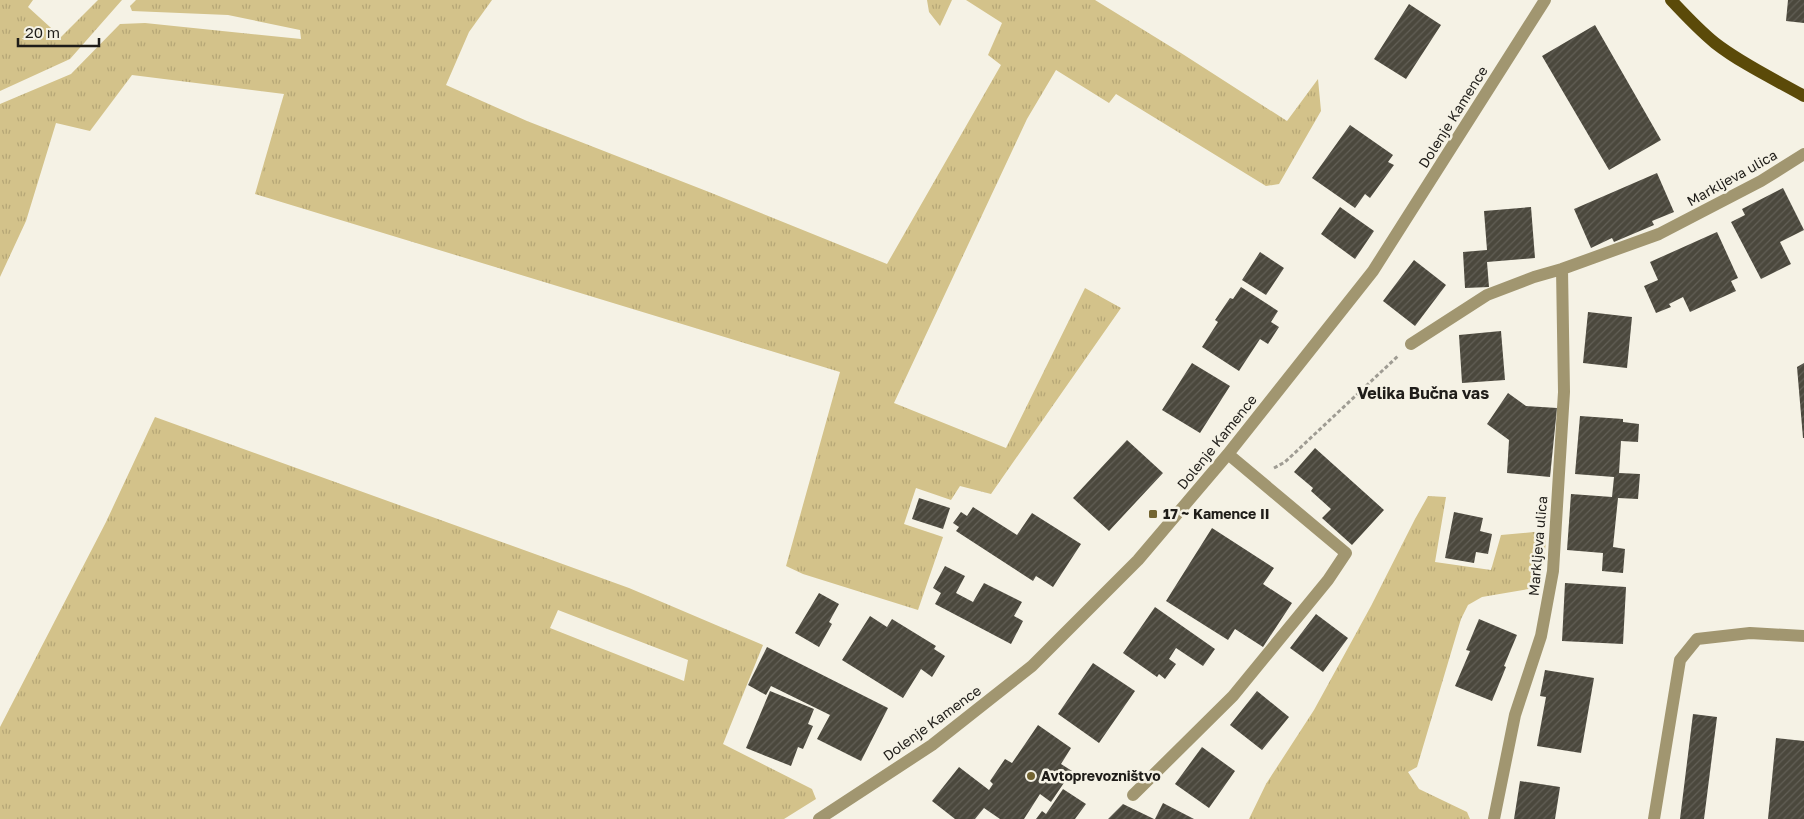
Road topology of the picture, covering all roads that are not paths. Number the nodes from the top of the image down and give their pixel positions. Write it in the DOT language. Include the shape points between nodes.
graph roads {
  1 [pos="1545,0"];
  2 [pos="1671,0"];
  3 [pos="1804,96"];
  4 [pos="1804,154"];
  5 [pos="1562,270"];
  6 [pos="1411,344"];
  7 [pos="1228,454"];
  8 [pos="1804,636"];
  9 [pos="1133,795"];
  10 [pos="820,819"];
  11 [pos="1494,819"];
  12 [pos="1654,819"];
  1 -- 7 [label="street, Dolenje Kamence" via="1373,271"];
  2 -- 3 [label="main road" via="1715,43"];
  4 -- 5 [label="street, Markljeva ulica" via="1761,181 1659,234"];
  5 -- 6 [label="street, Markljeva ulica" via="1487,295"];
  5 -- 11 [label="street, Markljeva ulica" via="1564,392 1553,572 1542,636 1515,715"];
  7 -- 9 [label="street" via="1346,554 1233,696"];
  7 -- 10 [label="street, Dolenje Kamence" via="1138,560 1032,666 932,745"];
  8 -- 12 [label="street" via="1750,633 1697,639 1680,660"];
}
